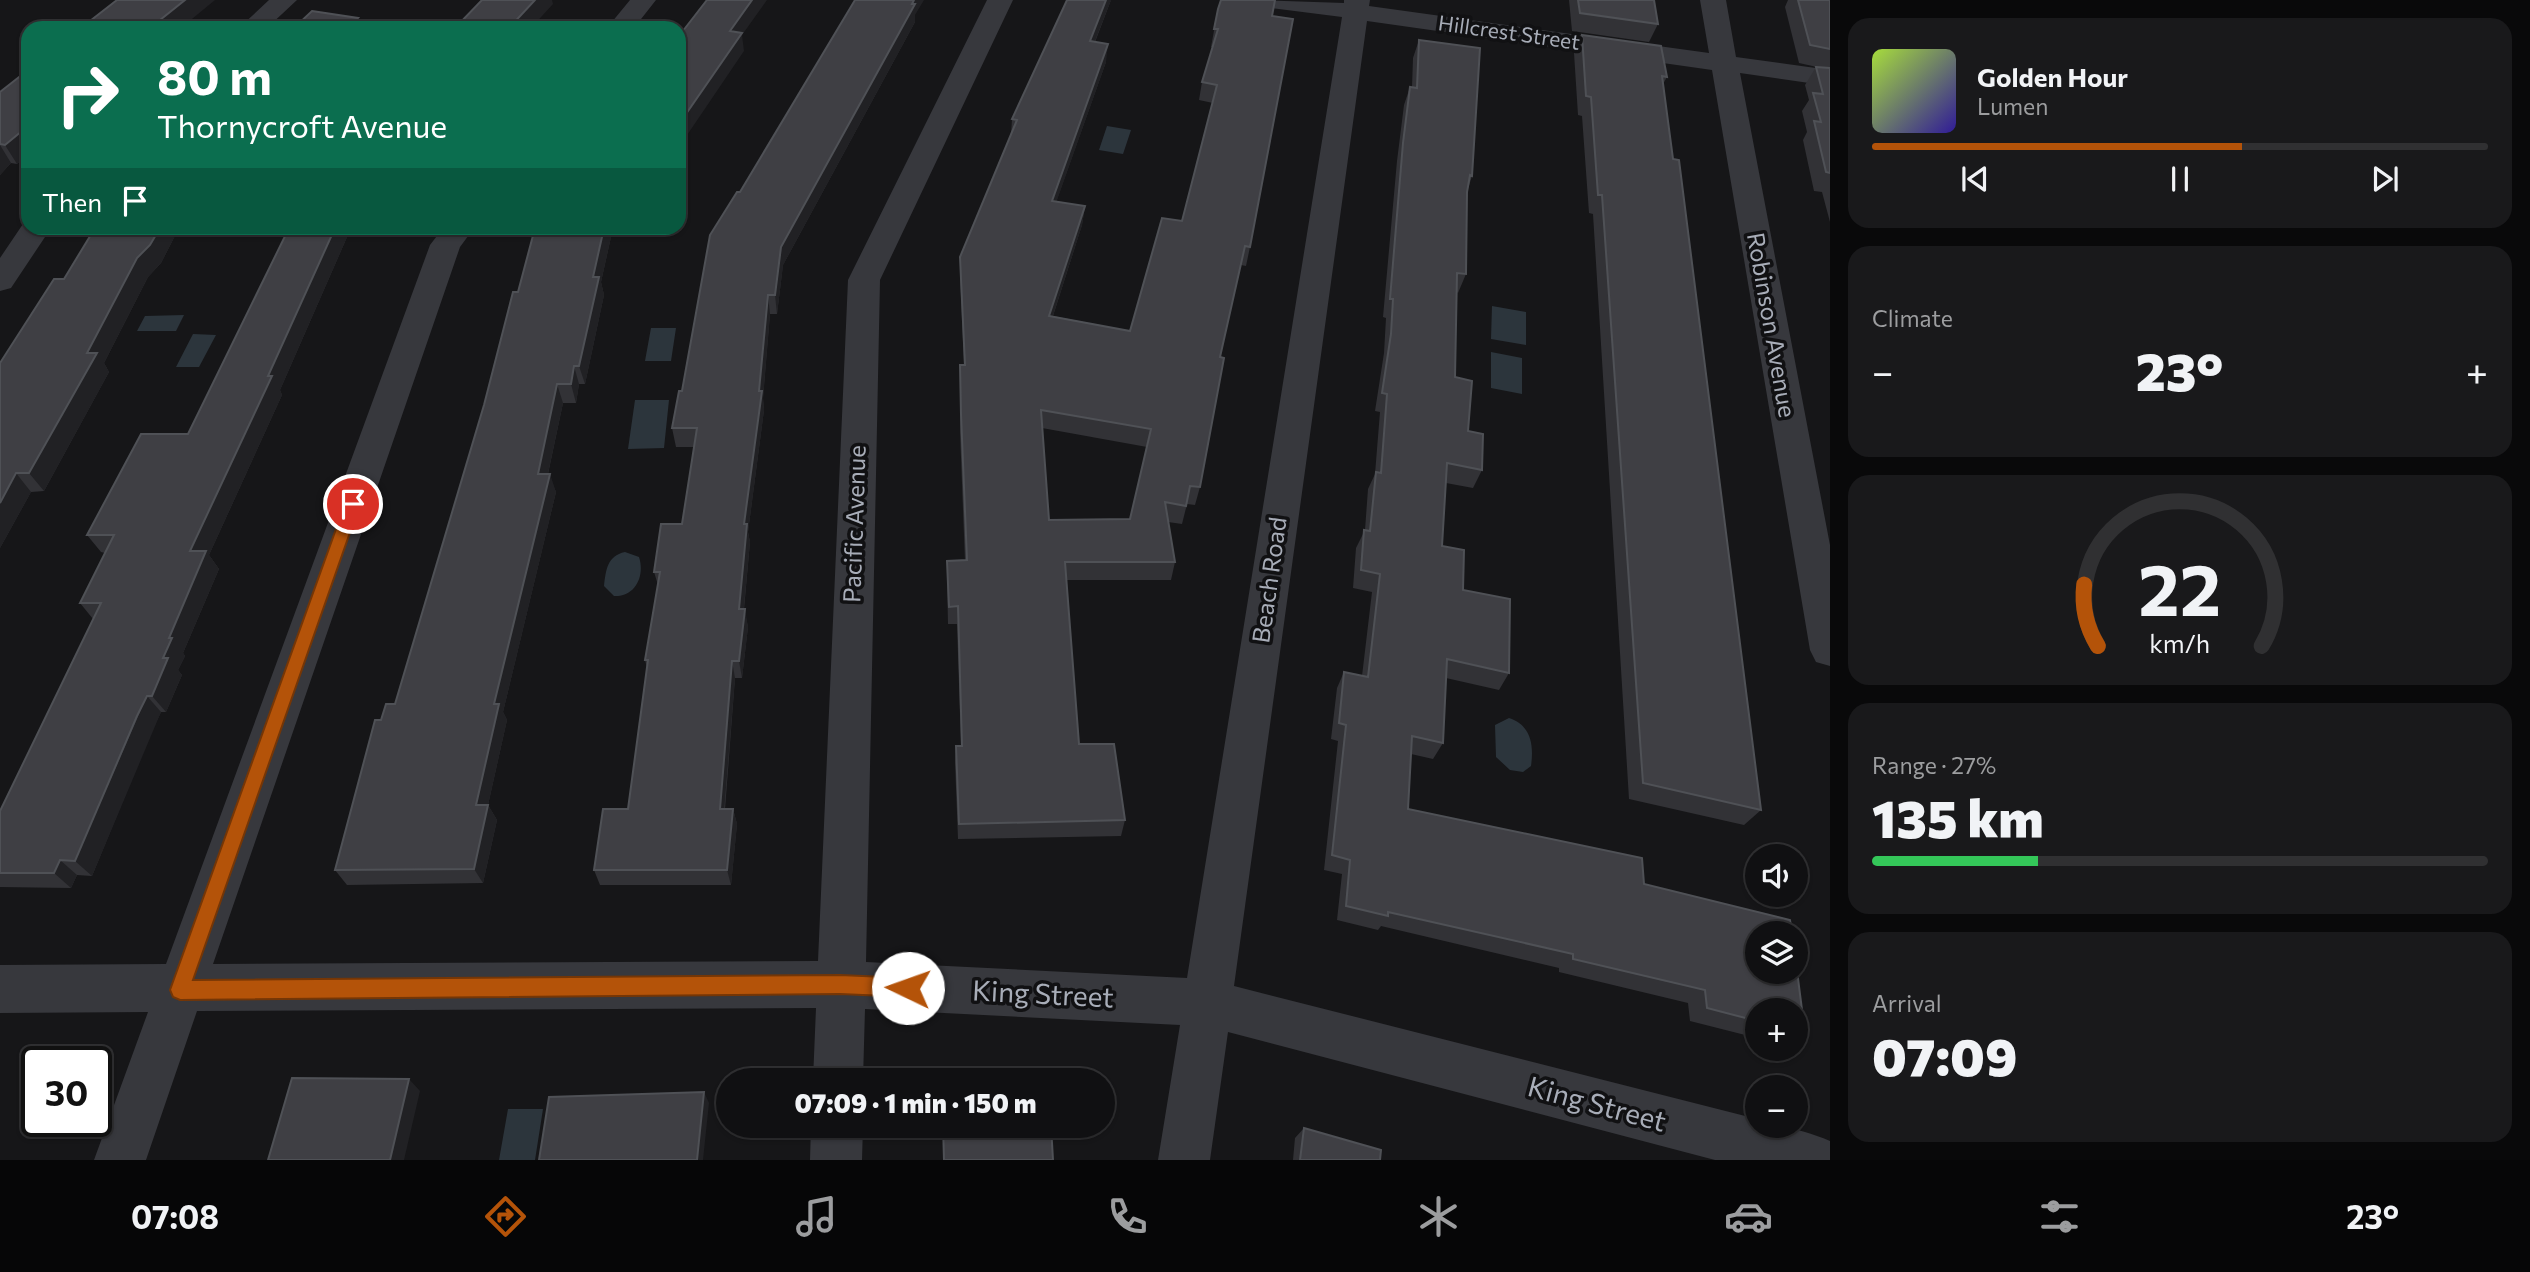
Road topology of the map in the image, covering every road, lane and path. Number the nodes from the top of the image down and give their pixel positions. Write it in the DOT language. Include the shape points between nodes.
graph roads {
  1 [pos="284,0"];
  2 [pos="643,0"];
  3 [pos="1000,0"];
  4 [pos="1271,0"];
  5 [pos="1713,0"];
  6 [pos="1356,6"];
  7 [pos="260,21"];
  8 [pos="626,21"];
  9 [pos="1724,63"];
  10 [pos="1830,78"];
  11 [pos="31,235"];
  12 [pos="453,235"];
  13 [pos="0,281"];
  14 [pos="1830,650"];
  15 [pos="840,984"];
  16 [pos="0,989"];
  17 [pos="180,990"];
  18 [pos="1207,1003"];
  19 [pos="838,1068"];
  20 [pos="837,1138"];
  21 [pos="120,1160"];
  22 [pos="836,1160"];
  23 [pos="1184,1160"];
  24 [pos="1814,1160"];
  1 -- 7 [label="street"];
  2 -- 8 [label="street"];
  3 -- 15 [label="street, Pacific Avenue" via="864,280"];
  4 -- 6 [label="street, Hillcrest Street"];
  5 -- 9 [label="street, Robinson Avenue"];
  6 -- 9 [label="street, Hillcrest Street"];
  6 -- 18 [label="street, Beach Road"];
  9 -- 10 [label="street, Hillcrest Street"];
  9 -- 14 [label="street, Robinson Avenue"];
  11 -- 13 [label="street"];
  12 -- 17 [label="street" via="445,245"];
  15 -- 17 [label="street, King Street"];
  15 -- 18 [label="street, King Street"];
  15 -- 19 [label="street, Pacific Avenue"];
  16 -- 17 [label="street, King Street"];
  17 -- 21 [label="street"];
  18 -- 23 [label="street, Beach Road"];
  18 -- 24 [label="street, King Street"];
  20 -- 22 [label="street"];
}
